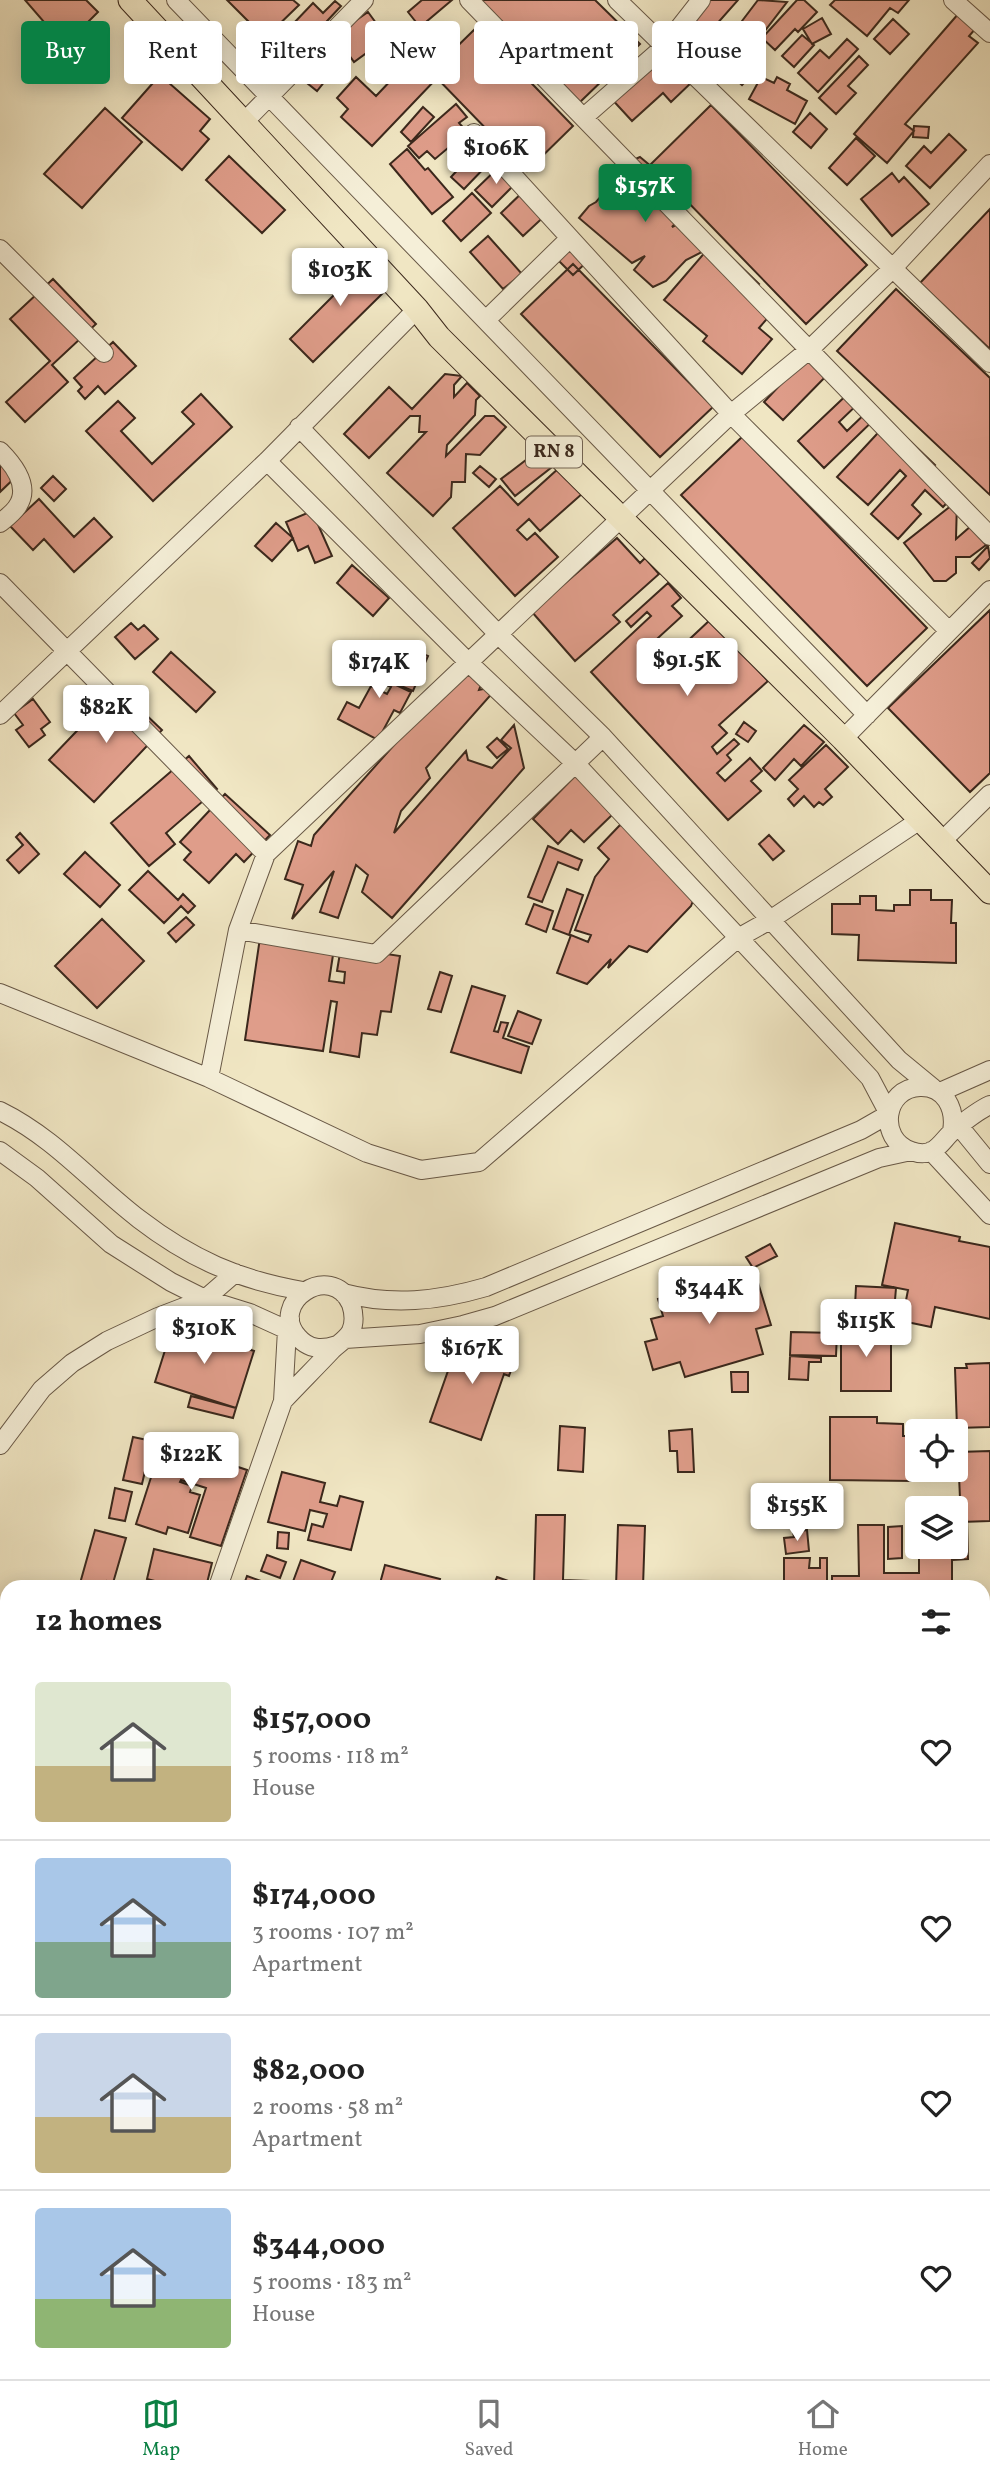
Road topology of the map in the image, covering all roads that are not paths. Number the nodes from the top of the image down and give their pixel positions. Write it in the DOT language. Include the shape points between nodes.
graph roads {
  1 [pos="130,0"];
  2 [pos="176,0"];
  3 [pos="364,0"];
  4 [pos="469,0"];
  5 [pos="617,0"];
  6 [pos="701,0"];
  7 [pos="953,0"];
  8 [pos="685,21"];
  9 [pos="990,33"];
  10 [pos="652,34"];
  11 [pos="652,57"];
  12 [pos="703,84"];
  13 [pos="269,98"];
  14 [pos="584,117"];
  15 [pos="243,123"];
  16 [pos="474,134"];
  17 [pos="990,164"];
  18 [pos="569,239"];
  19 [pos="0,249"];
  20 [pos="891,270"];
  21 [pos="417,309"];
  22 [pos="486,320"];
  23 [pos="810,349"];
  24 [pos="104,353"];
  25 [pos="990,363"];
  26 [pos="732,414"];
  27 [pos="299,426"];
  28 [pos="0,451"];
  29 [pos="267,461"];
  30 [pos="649,490"];
  31 [pos="622,518"];
  32 [pos="0,523"];
  33 [pos="990,536"];
  34 [pos="0,583"];
  35 [pos="990,590"];
  36 [pos="949,631"];
  37 [pos="498,635"];
  38 [pos="68,652"];
  39 [pos="468,662"];
  40 [pos="0,715"];
  41 [pos="867,715"];
  42 [pos="603,737"];
  43 [pos="843,739"];
  44 [pos="575,763"];
  45 [pos="990,794"];
  46 [pos="920,820"];
  47 [pos="941,842"];
  48 [pos="266,854"];
  49 [pos="990,892"];
  50 [pos="770,920"];
  51 [pos="238,930"];
  52 [pos="738,938"];
  53 [pos="0,993"];
  54 [pos="990,1070"];
  55 [pos="209,1078"];
  56 [pos="936,1090"];
  57 [pos="990,1105"];
  58 [pos="0,1111"];
  59 [pos="888,1114"];
  60 [pos="955,1126"];
  61 [pos="0,1151"];
  62 [pos="911,1151"];
  63 [pos="931,1151"];
  64 [pos="990,1164"];
  65 [pos="990,1215"];
  66 [pos="235,1273"];
  67 [pos="303,1291"];
  68 [pos="343,1293"];
  69 [pos="205,1299"];
  70 [pos="290,1327"];
  71 [pos="341,1342"];
  72 [pos="283,1401"];
  73 [pos="0,1445"];
  74 [pos="220,1580"];
  1 -- 15 [label="main road, RN 8"];
  2 -- 13 [label="street"];
  3 -- 13 [label="street"];
  4 -- 14 [label="street"];
  5 -- 10 [label="street"];
  6 -- 8 [label="street"];
  7 -- 9 [label="street"];
  11 -- 14 [label="street"];
  12 -- 20 [label="street"];
  13 -- 15 [label="street"];
  13 -- 22 [label="street"];
  14 -- 23 [label="street"];
  15 -- 21 [label="main road, RN 8"];
  16 -- 18 [label="street"];
  17 -- 20 [label="street"];
  18 -- 22 [label="street"];
  18 -- 26 [label="street"];
  19 -- 24 [label="street"];
  20 -- 23 [label="street"];
  20 -- 25 [label="street"];
  21 -- 27 [label="street"];
  21 -- 31 [label="main road, RN 8" via="439,337"];
  22 -- 30 [label="street"];
  23 -- 26 [label="street"];
  23 -- 33 [label="street"];
  26 -- 30 [label="street"];
  26 -- 36 [label="street"];
  27 -- 29 [label="street"];
  27 -- 37 [label="street"];
  28 -- 32 [label="street" via="19,474 23,490 18,507"];
  29 -- 38 [label="street"];
  29 -- 39 [label="street"];
  30 -- 31 [label="street"];
  30 -- 41 [label="street"];
  31 -- 37 [label="street"];
  31 -- 43 [label="main road, RN 8"];
  34 -- 38 [label="street"];
  35 -- 36 [label="street"];
  36 -- 41 [label="street"];
  37 -- 39 [label="street"];
  37 -- 42 [label="street"];
  38 -- 40 [label="street"];
  38 -- 48 [label="street"];
  39 -- 44 [label="street"];
  39 -- 48 [label="street"];
  41 -- 43 [label="street"];
  42 -- 44 [label="street"];
  42 -- 50 [label="street"];
  43 -- 46 [label="main road, RN 8"];
  44 -- 51 [label="street" via="376,954"];
  44 -- 52 [label="street"];
  45 -- 47 [label="street"];
  46 -- 47 [label="main road, RN 8"];
  46 -- 50 [label="street"];
  47 -- 49 [label="main road, RN 8"];
  48 -- 51 [label="street"];
  50 -- 52 [label="street"];
  50 -- 56 [label="street" via="899,1060"];
  51 -- 55 [label="street"];
  52 -- 55 [label="street" via="479,1162 421,1170 367,1153"];
  52 -- 59 [label="street" via="870,1078"];
  53 -- 55 [label="street"];
  54 -- 56 [label="street"];
  56 -- 59 [label="street" via="910,1088 892,1103"];
  56 -- 60 [label="street" via="953,1110"];
  57 -- 60 [label="street"];
  58 -- 66 [label="street" via="64,1152 170,1241 208,1264"];
  59 -- 62 [label="street" via="893,1137"];
  59 -- 68 [label="street" via="860,1130 486,1287 417,1301 390,1302"];
  60 -- 63 [label="street" via="940,1147"];
  60 -- 64 [label="street"];
  61 -- 69 [label="street" via="111,1244"];
  62 -- 63 [label="street"];
  62 -- 71 [label="street" via="879,1158 495,1315 420,1334"];
  63 -- 65 [label="street"];
  66 -- 67 [label="street"];
  66 -- 69 [label="street"];
  67 -- 68 [label="street" via="323,1285"];
  67 -- 70 [label="street" via="291,1308"];
  68 -- 71 [label="street" via="354,1321"];
  69 -- 70 [label="street"];
  69 -- 73 [label="street" via="107,1341 72,1363 42,1389"];
  70 -- 71 [label="street" via="318,1349"];
  70 -- 72 [label="street"];
  71 -- 72 [label="street"];
  72 -- 74 [label="street"];
}
